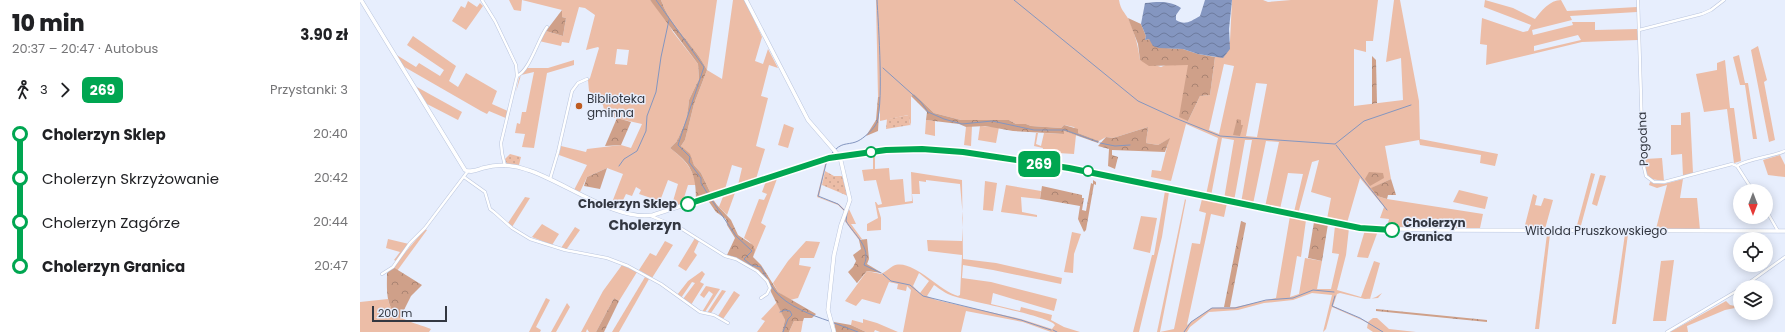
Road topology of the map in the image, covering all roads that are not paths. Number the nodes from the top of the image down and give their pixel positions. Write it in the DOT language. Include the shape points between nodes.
graph roads {
  1 [pos="361,0"];
  2 [pos="482,0"];
  3 [pos="746,0"];
  4 [pos="1638,0"];
  5 [pos="1724,0"];
  6 [pos="547,27"];
  7 [pos="1639,30"];
  8 [pos="518,76"];
  9 [pos="587,79"];
  10 [pos="1785,151"];
  11 [pos="839,155"];
  12 [pos="505,166"];
  13 [pos="1737,166"];
  14 [pos="468,171"];
  15 [pos="464,177"];
  16 [pos="550,179"];
  17 [pos="1749,184"];
  18 [pos="651,216"];
  19 [pos="1773,221"];
  20 [pos="1785,231"];
  21 [pos="1778,232"];
  22 [pos="1785,257"];
  23 [pos="382,274"];
  24 [pos="1753,280"];
  25 [pos="1733,293"];
  26 [pos="761,298"];
  27 [pos="728,324"];
  28 [pos="834,332"];
  29 [pos="1668,332"];
  1 -- 14 [label="street"];
  2 -- 8 [label="street" via="509,49"];
  3 -- 11 [label="street" via="808,120"];
  4 -- 7 [label="street, Pogodna"];
  5 -- 7 [label="street" via="1707,12"];
  6 -- 8 [label="street" via="526,67"];
  7 -- 13 [label="street, Pogodna" via="1643,163 1646,176 1654,182 1664,182 1732,164"];
  8 -- 12 [label="street" via="501,144"];
  9 -- 16 [label="street" via="578,83 572,91"];
  10 -- 13 [label="street" via="1742,162"];
  11 -- 18 [label="street, Witolda Pruszkowskiego"];
  11 -- 21 [label="street, Witolda Pruszkowskiego" via="909,149 973,154 1084,170 1360,228"];
  11 -- 28 [label="street" via="850,200 834,255 828,302"];
  12 -- 14 [label="street"];
  12 -- 16 [label="street" via="528,170"];
  13 -- 17 [label="street"];
  14 -- 15 [label="street"];
  15 -- 23 [label="street" via="396,263"];
  15 -- 27 [label="street" via="485,192 490,209 523,235 565,250 595,254 628,266 661,284 700,312 714,315"];
  16 -- 18 [label="street" via="590,199 620,210 641,217"];
  18 -- 26 [label="street" via="682,229 762,275 770,288"];
  19 -- 21 [label="street"];
  20 -- 21 [label="street, Witolda Pruszkowskiego"];
  22 -- 24 [label="street"];
  25 -- 29 [label="street"];
}
